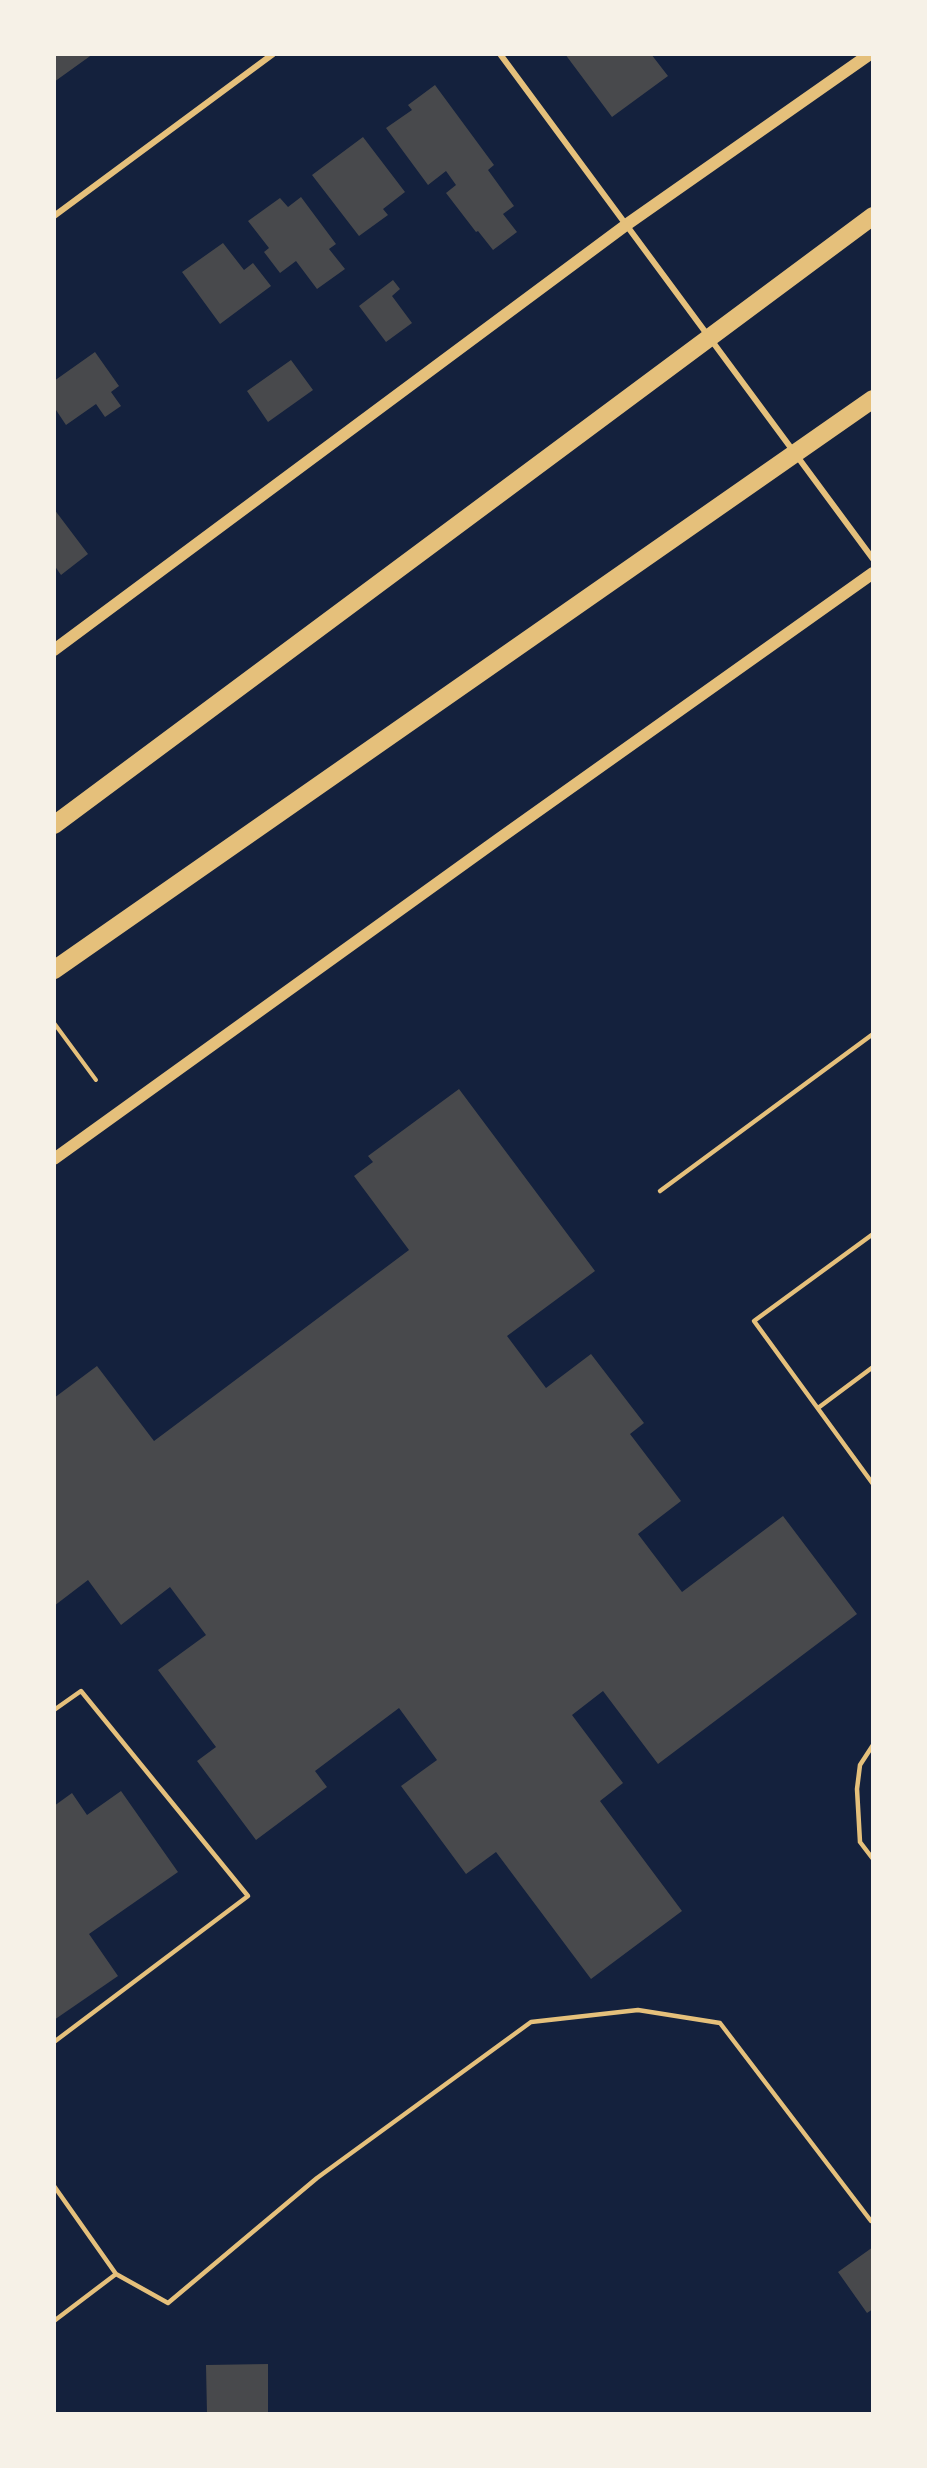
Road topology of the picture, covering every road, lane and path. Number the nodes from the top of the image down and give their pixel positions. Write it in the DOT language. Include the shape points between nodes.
graph roads {
  1 [pos="273,54"];
  2 [pos="500,54"];
  3 [pos="870,54"];
  4 [pos="54,216"];
  5 [pos="873,216"];
  6 [pos="626,225"];
  7 [pos="873,399"];
  8 [pos="873,559"];
  9 [pos="873,573"];
  10 [pos="54,650"];
  11 [pos="54,825"];
  12 [pos="54,970"];
  13 [pos="54,1023"];
  14 [pos="873,1034"];
  15 [pos="96,1080"];
  16 [pos="54,1159"];
  17 [pos="660,1191"];
  18 [pos="873,1234"];
  19 [pos="873,1367"];
  20 [pos="818,1408"];
  21 [pos="873,1484"];
  22 [pos="54,1710"];
  23 [pos="873,1745"];
  24 [pos="873,1859"];
  25 [pos="54,2042"];
  26 [pos="54,2186"];
  27 [pos="873,2220"];
  28 [pos="116,2274"];
  29 [pos="54,2321"];
  1 -- 4 [label="street"];
  2 -- 6 [label="street"];
  3 -- 6 [label="main road"];
  5 -- 11 [label="highway"];
  6 -- 8 [label="street"];
  6 -- 10 [label="main road"];
  7 -- 12 [label="highway"];
  9 -- 16 [label="main road"];
  13 -- 15 [label="path"];
  14 -- 17 [label="lane"];
  18 -- 20 [label="lane" via="754,1321"];
  19 -- 20 [label="lane"];
  20 -- 21 [label="lane"];
  22 -- 25 [label="lane" via="81,1691 248,1896"];
  23 -- 24 [label="lane" via="860,1765 857,1790 860,1842"];
  26 -- 28 [label="lane"];
  27 -- 28 [label="lane" via="720,2023 638,2010 531,2022 317,2178 168,2303"];
  28 -- 29 [label="lane"];
}
